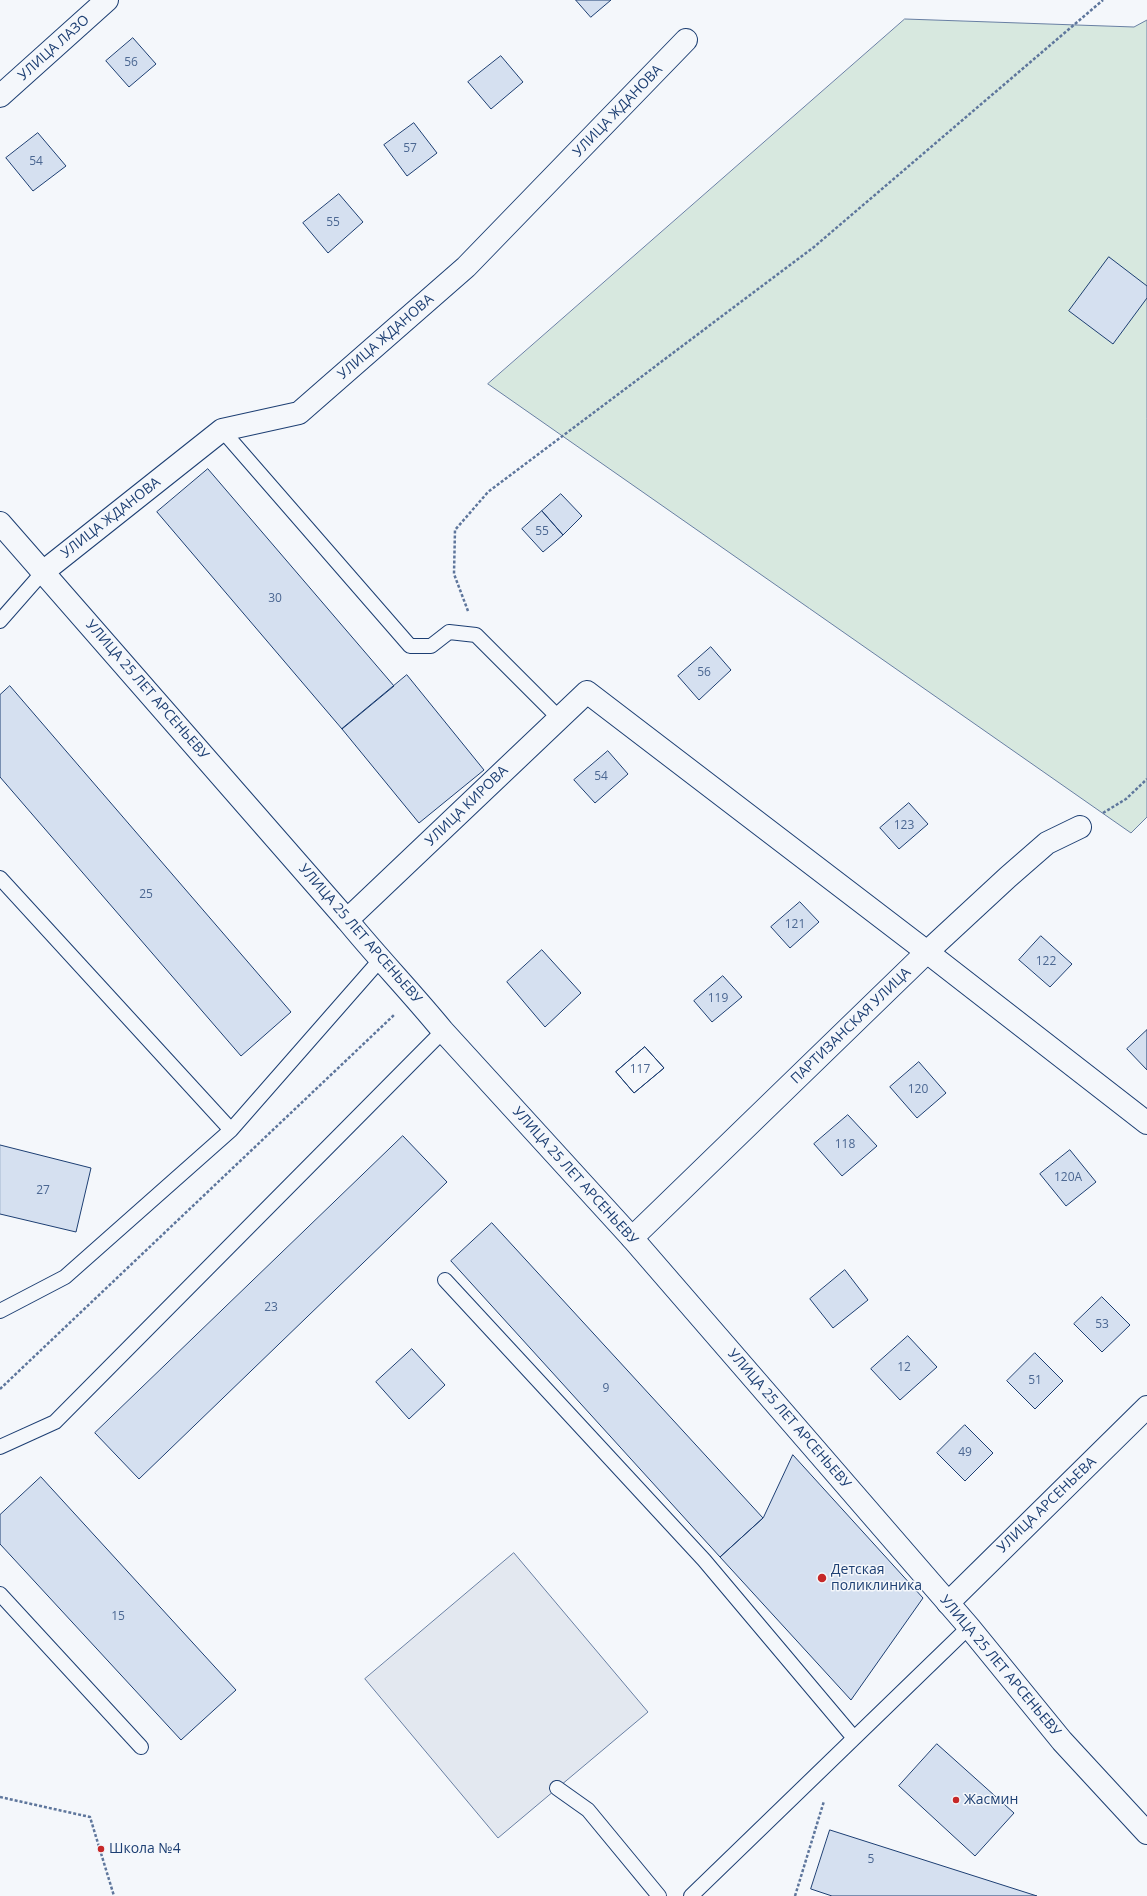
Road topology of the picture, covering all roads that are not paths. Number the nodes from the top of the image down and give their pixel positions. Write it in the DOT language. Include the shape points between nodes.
graph roads {
  1 [pos="107,0"];
  2 [pos="686,40"];
  3 [pos="0,96"];
  4 [pos="222,430"];
  5 [pos="0,523"];
  6 [pos="43,572"];
  7 [pos="0,621"];
  8 [pos="559,718"];
  9 [pos="1080,827"];
  10 [pos="0,878"];
  11 [pos="347,920"];
  12 [pos="928,952"];
  13 [pos="380,960"];
  14 [pos="443,1031"];
  15 [pos="1147,1123"];
  16 [pos="231,1130"];
  17 [pos="632,1238"];
  18 [pos="445,1280"];
  19 [pos="0,1311"];
  20 [pos="1147,1407"];
  21 [pos="0,1447"];
  22 [pos="0,1594"];
  23 [pos="948,1603"];
  24 [pos="969,1627"];
  25 [pos="854,1738"];
  26 [pos="141,1747"];
  27 [pos="557,1788"];
  28 [pos="1145,1826"];
  29 [pos="659,1896"];
  30 [pos="691,1896"];
  1 -- 3 [label="street, УЛИЦА ЛАЗО"];
  2 -- 4 [label="street, УЛИЦА ЖДАНОВА" via="466,268 299,413"];
  4 -- 6 [label="street, УЛИЦА ЖДАНОВА"];
  4 -- 8 [label="lane" via="410,646 430,646 450,632 476,635"];
  5 -- 6 [label="street, УЛИЦА 25 ЛЕТ АРСЕНЬЕВУ"];
  6 -- 7 [label="lane"];
  6 -- 11 [label="street, УЛИЦА 25 ЛЕТ АРСЕНЬЕВУ"];
  8 -- 11 [label="street, УЛИЦА КИРОВА"];
  8 -- 12 [label="street, УЛИЦА КИРОВА" via="587,692"];
  9 -- 12 [label="street, ПАРТИЗАНСКАЯ УЛИЦА" via="1047,843"];
  10 -- 16 [label="lane"];
  11 -- 13 [label="street, УЛИЦА 25 ЛЕТ АРСЕНЬЕВУ"];
  11 -- 17 [label="street"];
  12 -- 15 [label="street"];
  12 -- 17 [label="street, ПАРТИЗАНСКАЯ УЛИЦА"];
  13 -- 14 [label="street, УЛИЦА 25 ЛЕТ АРСЕНЬЕВУ"];
  13 -- 16 [label="lane"];
  14 -- 17 [label="street, УЛИЦА 25 ЛЕТ АРСЕНЬЕВУ"];
  14 -- 21 [label="lane" via="55,1422"];
  16 -- 19 [label="lane" via="65,1277"];
  17 -- 23 [label="street, УЛИЦА 25 ЛЕТ АРСЕНЬЕВУ"];
  18 -- 25 [label="lane" via="704,1560"];
  20 -- 23 [label="street, УЛИЦА АРСЕНЬЕВА"];
  22 -- 26 [label="lane"];
  23 -- 24 [label="street, УЛИЦА 25 ЛЕТ АРСЕНЬЕВУ"];
  24 -- 25 [label="lane"];
  24 -- 28 [label="street, УЛИЦА 25 ЛЕТ АРСЕНЬЕВУ" via="1062,1741"];
  25 -- 30 [label="lane"];
  27 -- 29 [label="lane" via="588,1810"];
}
